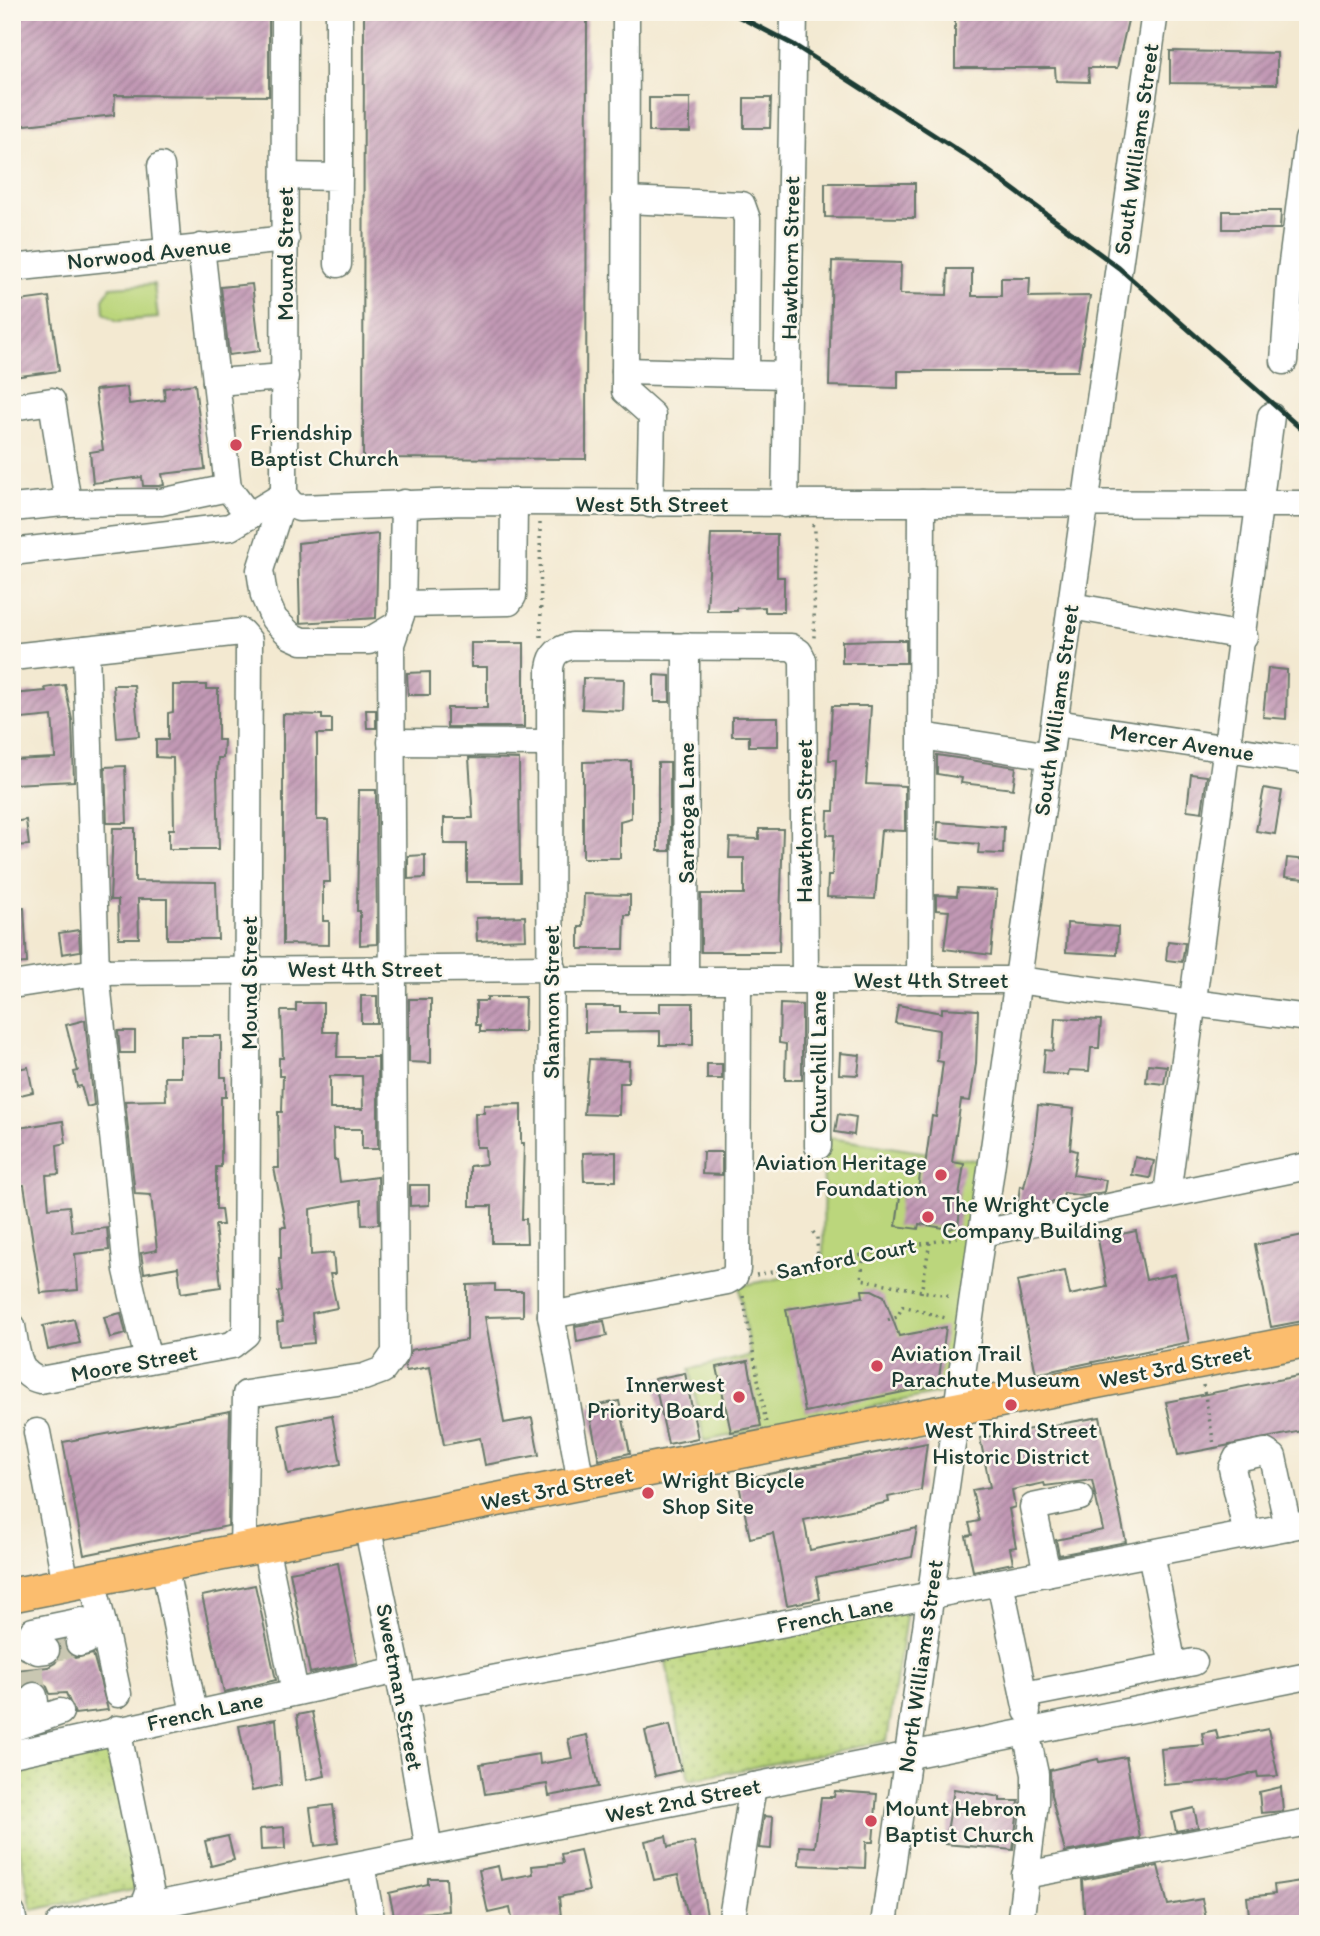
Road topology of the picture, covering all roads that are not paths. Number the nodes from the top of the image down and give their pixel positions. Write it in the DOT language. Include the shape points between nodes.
graph roads {
  1 [pos="285,12"];
  2 [pos="339,12"];
  3 [pos="625,12"];
  4 [pos="794,12"];
  5 [pos="1155,12"];
  6 [pos="1308,140"];
  7 [pos="162,166"];
  8 [pos="285,176"];
  9 [pos="339,177"];
  10 [pos="625,201"];
  11 [pos="286,239"];
  12 [pos="201,247"];
  13 [pos="168,251"];
  14 [pos="338,264"];
  15 [pos="12,268"];
  16 [pos="1284,361"];
  17 [pos="625,370"];
  18 [pos="746,374"];
  19 [pos="788,375"];
  20 [pos="285,377"];
  21 [pos="216,382"];
  22 [pos="12,407"];
  23 [pos="1271,416"];
  24 [pos="228,488"];
  25 [pos="284,495"];
  26 [pos="68,503"];
  27 [pos="404,503"];
  28 [pos="527,503"];
  29 [pos="922,503"];
  30 [pos="1085,503"];
  31 [pos="1261,503"];
  32 [pos="650,504"];
  33 [pos="785,504"];
  34 [pos="1308,504"];
  35 [pos="12,508"];
  36 [pos="239,521"];
  37 [pos="12,552"];
  38 [pos="1071,606"];
  39 [pos="400,614"];
  40 [pos="1244,636"];
  41 [pos="686,646"];
  42 [pos="86,649"];
  43 [pos="12,657"];
  44 [pos="1056,723"];
  45 [pos="922,736"];
  46 [pos="391,742"];
  47 [pos="550,743"];
  48 [pos="1229,749"];
  49 [pos="1050,756"];
  50 [pos="1308,761"];
  51 [pos="249,969"];
  52 [pos="393,969"];
  53 [pos="96,972"];
  54 [pos="552,974"];
  55 [pos="811,979"];
  56 [pos="920,979"];
  57 [pos="685,980"];
  58 [pos="738,980"];
  59 [pos="1017,980"];
  60 [pos="12,985"];
  61 [pos="1191,1000"];
  62 [pos="1308,1017"];
  63 [pos="818,1146"];
  64 [pos="1308,1166"];
  65 [pos="1167,1194"];
  66 [pos="982,1233"];
  67 [pos="551,1315"];
  68 [pos="12,1326"];
  69 [pos="244,1337"];
  70 [pos="1308,1340"];
  71 [pos="148,1360"];
  72 [pos="957,1409"];
  73 [pos="37,1432"];
  74 [pos="581,1483"];
  75 [pos="1080,1497"];
  76 [pos="367,1525"];
  77 [pos="1298,1525"];
  78 [pos="1247,1535"];
  79 [pos="254,1547"];
  80 [pos="1151,1553"];
  81 [pos="164,1565"];
  82 [pos="1047,1573"];
  83 [pos="79,1582"];
  84 [pos="1000,1582"];
  85 [pos="12,1595"];
  86 [pos="931,1595"];
  87 [pos="93,1631"];
  88 [pos="23,1652"];
  89 [pos="398,1670"];
  90 [pos="1308,1676"];
  91 [pos="295,1692"];
  92 [pos="118,1694"];
  93 [pos="1024,1695"];
  94 [pos="404,1696"];
  95 [pos="60,1712"];
  96 [pos="21,1713"];
  97 [pos="194,1713"];
  98 [pos="117,1729"];
  99 [pos="1029,1731"];
  100 [pos="12,1754"];
  101 [pos="907,1755"];
  102 [pos="753,1786"];
  103 [pos="1308,1822"];
  104 [pos="429,1850"];
  105 [pos="361,1865"];
  106 [pos="1026,1875"];
  107 [pos="12,1914"];
  108 [pos="146,1915"];
  109 [pos="14,1924"];
  110 [pos="59,1924"];
  111 [pos="372,1924"];
  112 [pos="731,1924"];
  113 [pos="884,1924"];
  114 [pos="1020,1924"];
  1 -- 8 [label="street, Mound Street"];
  2 -- 9 [label="street"];
  3 -- 10 [label="street"];
  4 -- 19 [label="street, Hawthorn Street"];
  5 -- 30 [label="street, South Williams Street"];
  6 -- 16 [label="street"];
  7 -- 13 [label="street"];
  8 -- 9 [label="street"];
  8 -- 11 [label="street, Mound Street"];
  9 -- 14 [label="street"];
  10 -- 17 [label="street"];
  10 -- 18 [label="street" via="742,205 747,219"];
  11 -- 12 [label="street, Norwood Avenue"];
  11 -- 20 [label="street, Mound Street"];
  12 -- 13 [label="street, Norwood Avenue"];
  12 -- 21 [label="street"];
  13 -- 15 [label="street, Norwood Avenue"];
  17 -- 18 [label="street"];
  17 -- 32 [label="street" via="625,391 652,415"];
  18 -- 19 [label="street"];
  19 -- 33 [label="street, Hawthorn Street"];
  20 -- 21 [label="street"];
  20 -- 25 [label="street, Mound Street"];
  21 -- 24 [label="street"];
  22 -- 26 [label="street" via="52,401"];
  23 -- 31 [label="street"];
  24 -- 26 [label="street" via="161,502"];
  24 -- 36 [label="street"];
  25 -- 27 [label="street, West 5th Street" via="299,508"];
  25 -- 36 [label="street"];
  25 -- 39 [label="street, Mound Street" via="260,570 274,619 302,640 369,641"];
  26 -- 35 [label="street"];
  27 -- 28 [label="street, West 5th Street"];
  27 -- 39 [label="street"];
  28 -- 32 [label="street, West 5th Street"];
  28 -- 39 [label="street" via="509,602"];
  29 -- 30 [label="street, West 5th Street"];
  29 -- 33 [label="street, West 5th Street"];
  29 -- 45 [label="street"];
  30 -- 31 [label="street, West 5th Street"];
  30 -- 38 [label="street, South Williams Street"];
  31 -- 34 [label="street, West 5th Street"];
  31 -- 40 [label="street"];
  32 -- 33 [label="street, West 5th Street"];
  36 -- 37 [label="street"];
  38 -- 40 [label="street"];
  38 -- 44 [label="street, South Williams Street"];
  39 -- 46 [label="street" via="391,644"];
  40 -- 48 [label="street"];
  41 -- 47 [label="street, Shannon Street" via="572,646 555,653 550,668"];
  41 -- 55 [label="street, Hawthorn Street" via="791,647 803,660"];
  41 -- 57 [label="street, Saratoga Lane"];
  42 -- 43 [label="street"];
  42 -- 51 [label="street, Mound Street" via="241,632 249,641"];
  42 -- 53 [label="street"];
  44 -- 48 [label="street, Mercer Avenue"];
  44 -- 49 [label="street, South Williams Street"];
  45 -- 49 [label="street"];
  45 -- 56 [label="street"];
  46 -- 47 [label="street"];
  46 -- 52 [label="street"];
  47 -- 54 [label="street, Shannon Street"];
  48 -- 50 [label="street, Mercer Avenue"];
  48 -- 61 [label="street"];
  49 -- 59 [label="street, South Williams Street"];
  51 -- 52 [label="street, West 4th Street"];
  51 -- 53 [label="street, West 4th Street"];
  51 -- 69 [label="street, Mound Street" via="248,1326"];
  52 -- 54 [label="street, West 4th Street"];
  52 -- 79 [label="street" via="395,1353 383,1370 364,1377 246,1394"];
  53 -- 60 [label="street, West 4th Street"];
  53 -- 71 [label="street" via="127,1270"];
  54 -- 57 [label="street, West 4th Street"];
  54 -- 67 [label="street, Shannon Street"];
  55 -- 56 [label="street, West 4th Street"];
  55 -- 58 [label="street, West 4th Street"];
  55 -- 63 [label="street, Churchill Lane"];
  56 -- 59 [label="street, West 4th Street"];
  57 -- 58 [label="street, West 4th Street"];
  58 -- 67 [label="street" via="737,1277"];
  59 -- 61 [label="street, West 4th Street"];
  59 -- 66 [label="street, South Williams Street"];
  61 -- 62 [label="street, West 4th Street"];
  61 -- 65 [label="street"];
  64 -- 65 [label="street"];
  65 -- 66 [label="street"];
  66 -- 72 [label="street, South Williams Street"];
  67 -- 74 [label="street, Shannon Street"];
  68 -- 71 [label="street, Moore Street" via="24,1372 40,1380"];
  69 -- 71 [label="street, Moore Street" via="232,1345"];
  70 -- 72 [label="main road, West 3rd Street"];
  72 -- 74 [label="main road, West 3rd Street"];
  72 -- 86 [label="street, North Williams Street"];
  73 -- 83 [label="street"];
  74 -- 76 [label="main road, West 3rd Street"];
  75 -- 82 [label="street" via="1033,1507"];
  76 -- 79 [label="main road, West 3rd Street"];
  76 -- 89 [label="street, Sweetman Street"];
  77 -- 78 [label="street, French Lane"];
  77 -- 78 [label="street" via="1273,1457 1265,1452 1237,1458 1232,1468"];
  78 -- 80 [label="street, French Lane"];
  79 -- 81 [label="main road, West 3rd Street"];
  79 -- 91 [label="street"];
  80 -- 82 [label="street, French Lane"];
  80 -- 93 [label="street" via="1184,1664"];
  81 -- 83 [label="main road, West 3rd Street"];
  81 -- 97 [label="street"];
  82 -- 84 [label="street, French Lane"];
  83 -- 85 [label="main road, West 3rd Street"];
  83 -- 87 [label="street"];
  84 -- 86 [label="street, French Lane"];
  84 -- 93 [label="street"];
  86 -- 94 [label="street, French Lane"];
  86 -- 101 [label="street, North Williams Street"];
  87 -- 88 [label="street" via="82,1621 33,1631"];
  87 -- 92 [label="street"];
  89 -- 91 [label="street, French Lane"];
  89 -- 94 [label="street, Sweetman Street"];
  90 -- 99 [label="street, West 2nd Street"];
  91 -- 97 [label="street, French Lane"];
  93 -- 99 [label="street"];
  94 -- 104 [label="street, Sweetman Street"];
  95 -- 96 [label="street"];
  97 -- 98 [label="street, French Lane"];
  98 -- 100 [label="street, French Lane"];
  98 -- 108 [label="street" via="150,1890"];
  99 -- 101 [label="street, West 2nd Street"];
  99 -- 106 [label="street" via="1035,1803"];
  101 -- 102 [label="street, West 2nd Street"];
  101 -- 113 [label="street, North Williams Street"];
  102 -- 104 [label="street, West 2nd Street"];
  102 -- 112 [label="street"];
  103 -- 106 [label="street"];
  104 -- 105 [label="street, West 2nd Street"];
  105 -- 108 [label="street, West 2nd Street"];
  105 -- 111 [label="street"];
  106 -- 114 [label="street"];
  107 -- 109 [label="street"];
  108 -- 110 [label="street, West 2nd Street"];
}
